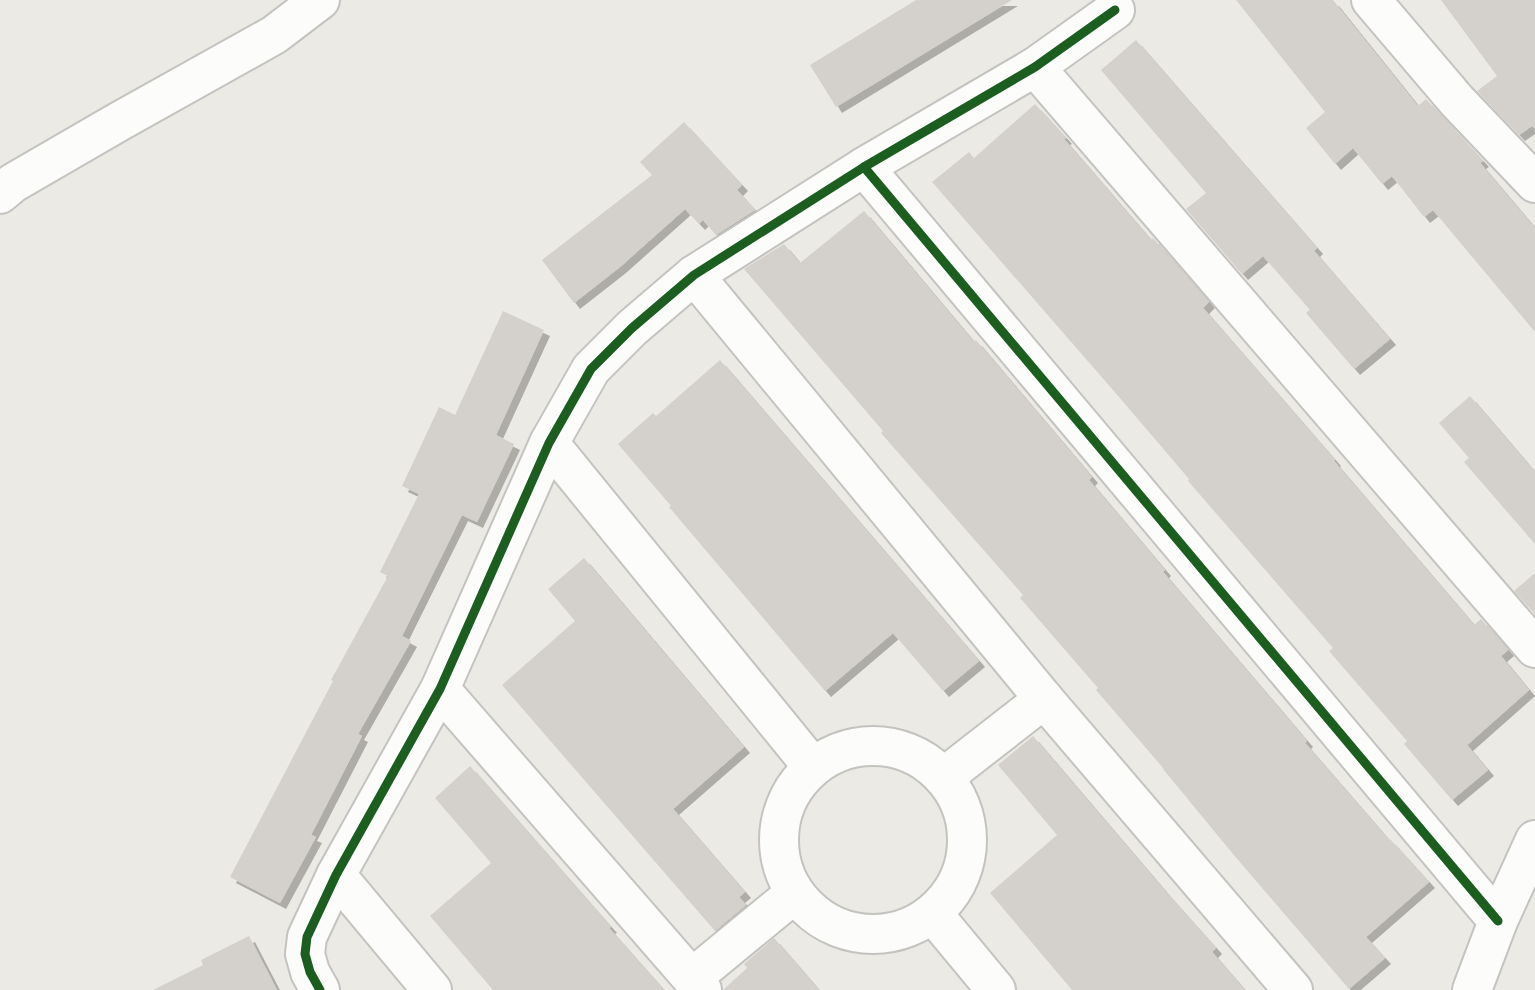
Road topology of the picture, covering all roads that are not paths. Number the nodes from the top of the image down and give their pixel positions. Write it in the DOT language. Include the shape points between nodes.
graph roads {
  1 [pos="320,0"];
  2 [pos="1371,0"];
  3 [pos="1115,9"];
  4 [pos="1035,67"];
  5 [pos="864,167"];
  6 [pos="1535,183"];
  7 [pos="0,194"];
  8 [pos="694,275"];
  9 [pos="549,443"];
  10 [pos="1535,648"];
  11 [pos="440,689"];
  12 [pos="1044,699"];
  13 [pos="812,766"];
  14 [pos="944,777"];
  15 [pos="1535,840"];
  16 [pos="336,875"];
  17 [pos="794,894"];
  18 [pos="933,914"];
  19 [pos="1498,921"];
  20 [pos="697,984"];
  21 [pos="320,990"];
  22 [pos="432,990"];
  23 [pos="996,990"];
  24 [pos="1293,990"];
  25 [pos="1472,990"];
  1 -- 7 [label="street" via="274,35"];
  2 -- 6 [label="street"];
  3 -- 4 [label="street"];
  4 -- 5 [label="street"];
  4 -- 10 [label="street"];
  5 -- 8 [label="street"];
  5 -- 19 [label="street"];
  8 -- 9 [label="street" via="591,369"];
  8 -- 12 [label="street"];
  9 -- 11 [label="street"];
  9 -- 13 [label="street"];
  11 -- 16 [label="street"];
  11 -- 20 [label="street"];
  12 -- 14 [label="street"];
  12 -- 24 [label="street"];
  13 -- 14 [label="street" via="845,748 882,745 918,755"];
  13 -- 17 [label="street" via="793,788 782,814 778,842"];
  14 -- 18 [label="street" via="964,813 968,849 956,885"];
  15 -- 19 [label="street"];
  16 -- 21 [label="street" via="307,937 304,954"];
  16 -- 22 [label="street"];
  17 -- 18 [label="street" via="814,914 861,933 911,927"];
  17 -- 20 [label="street"];
  18 -- 23 [label="street"];
  19 -- 25 [label="street"];
}
